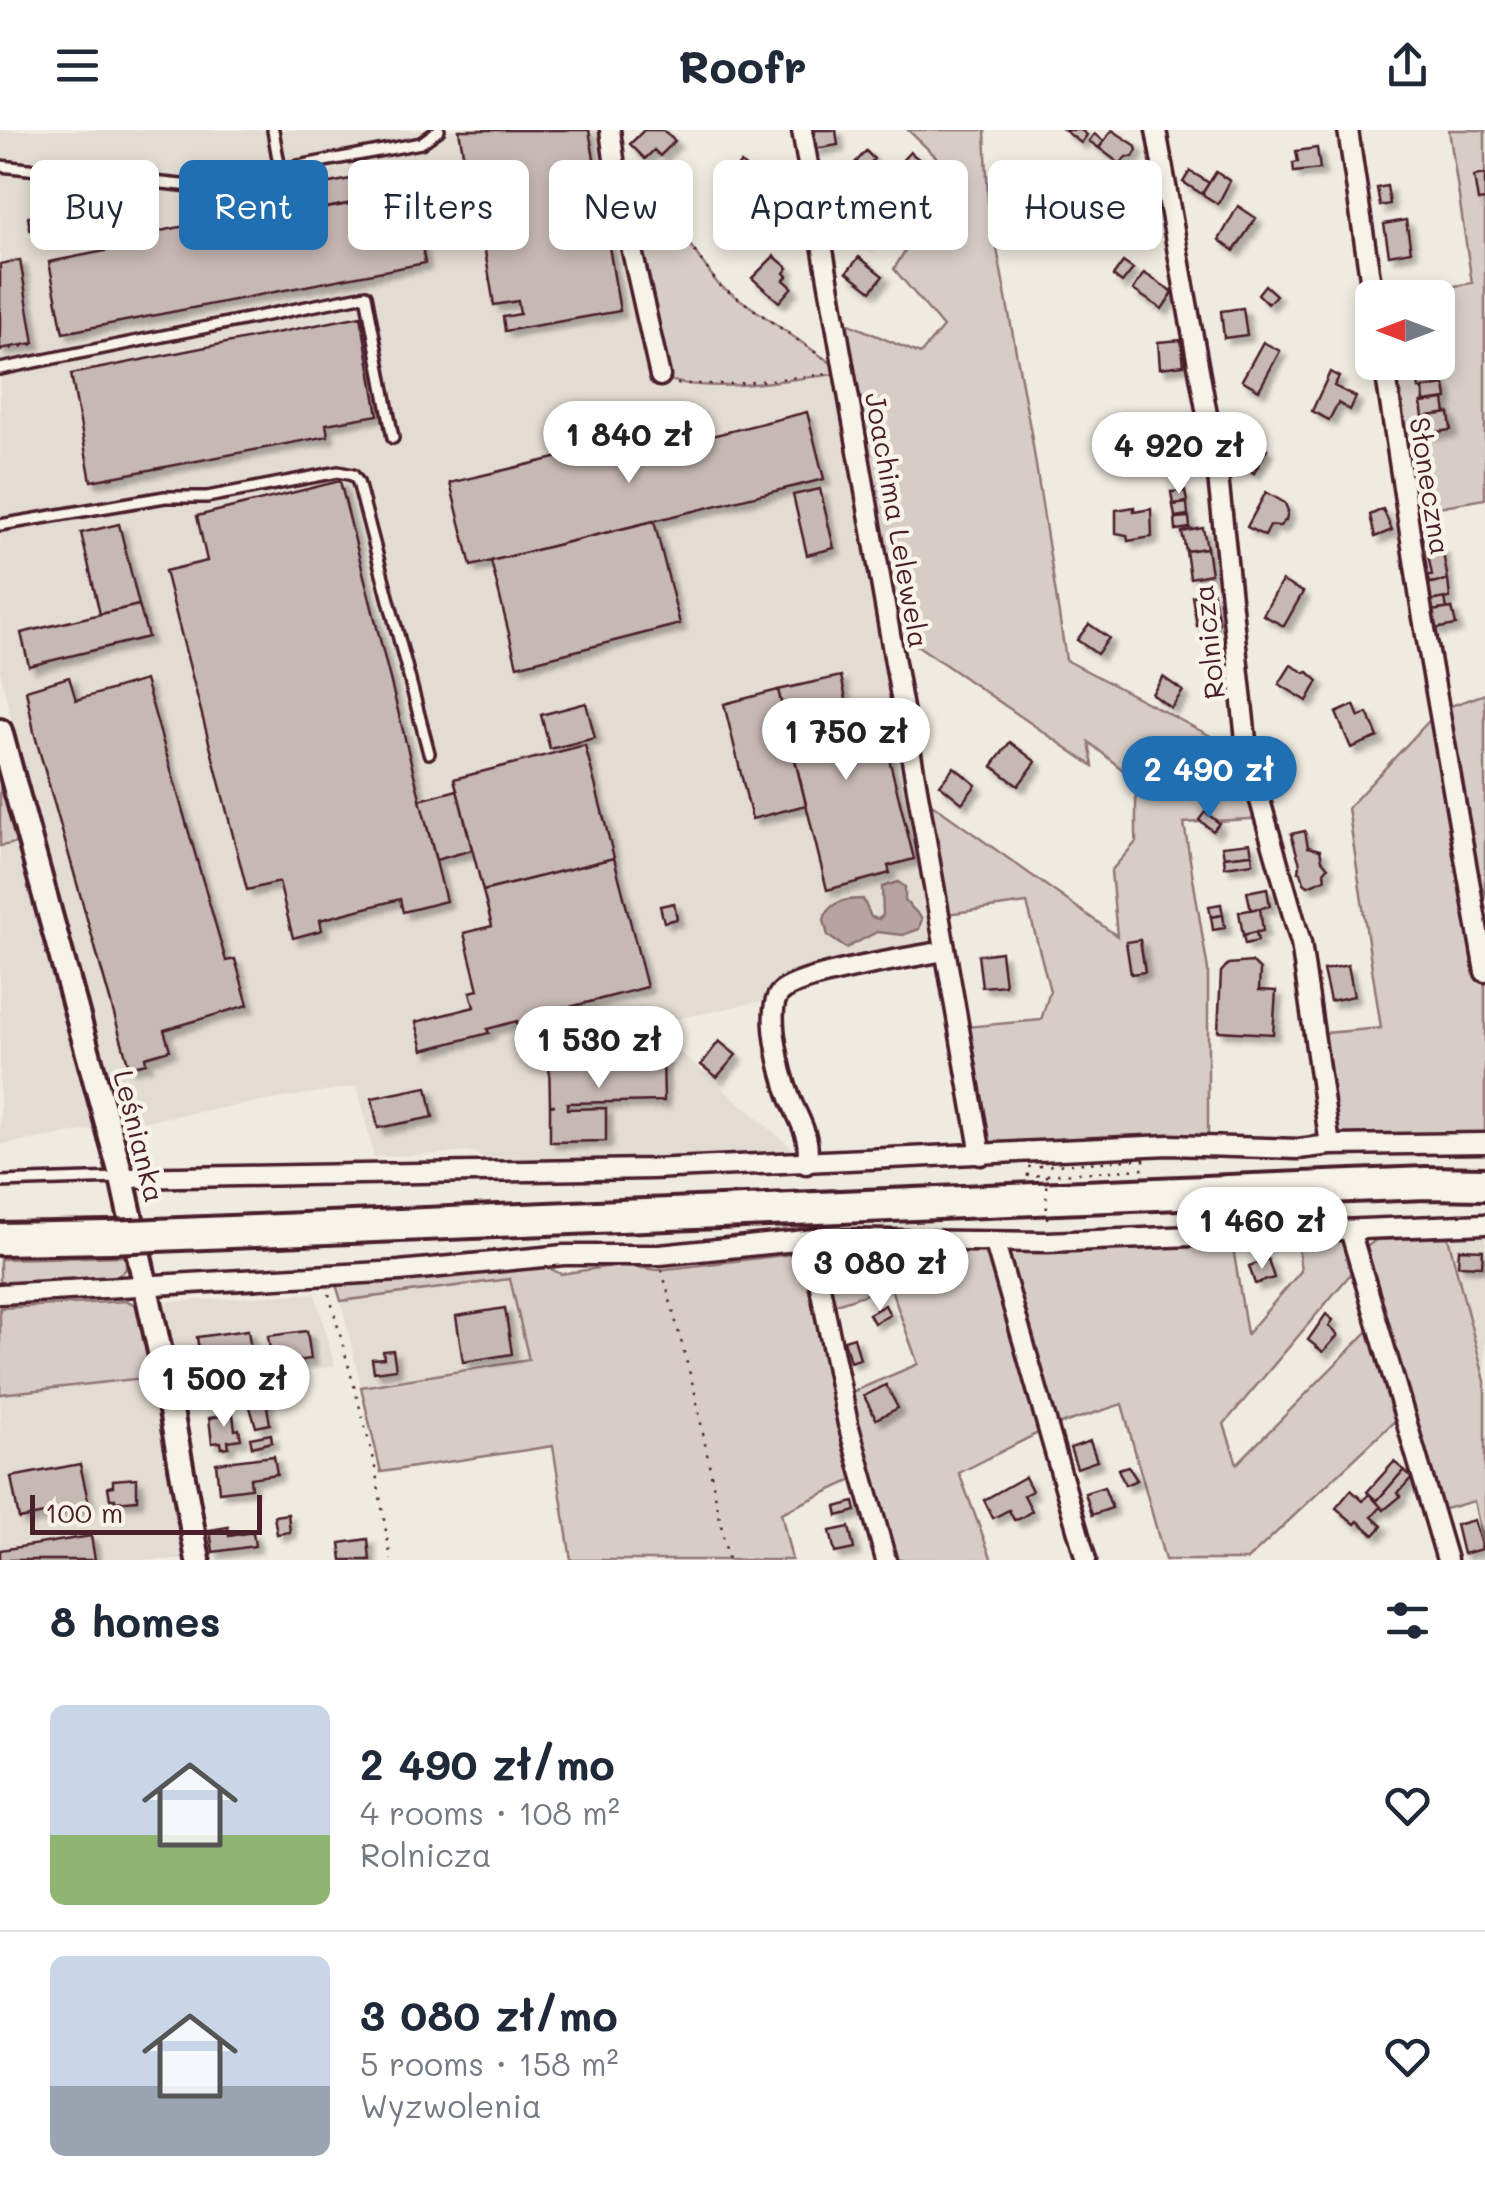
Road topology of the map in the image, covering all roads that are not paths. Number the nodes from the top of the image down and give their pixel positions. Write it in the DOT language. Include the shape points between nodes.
graph roads {
  1 [pos="273,130"];
  2 [pos="439,130"];
  3 [pos="610,130"];
  4 [pos="802,130"];
  5 [pos="1156,130"];
  6 [pos="1348,130"];
  7 [pos="278,160"];
  8 [pos="328,161"];
  9 [pos="0,166"];
  10 [pos="179,185"];
  11 [pos="1371,280"];
  12 [pos="0,369"];
  13 [pos="660,376"];
  14 [pos="1387,380"];
  15 [pos="393,438"];
  16 [pos="0,526"];
  17 [pos="0,731"];
  18 [pos="429,753"];
  19 [pos="945,951"];
  20 [pos="1485,972"];
  21 [pos="1485,1143"];
  22 [pos="1330,1144"];
  23 [pos="981,1156"];
  24 [pos="806,1164"];
  25 [pos="122,1178"];
  26 [pos="0,1182"];
  27 [pos="1485,1184"];
  28 [pos="1485,1224"];
  29 [pos="1350,1230"];
  30 [pos="0,1239"];
  31 [pos="815,1239"];
  32 [pos="995,1243"];
  33 [pos="145,1286"];
  34 [pos="0,1294"];
  35 [pos="198,1560"];
  36 [pos="886,1560"];
  37 [pos="1086,1560"];
  38 [pos="1447,1560"];
  1 -- 7 [label="lane"];
  2 -- 8 [label="lane" via="421,144"];
  3 -- 13 [label="street"];
  4 -- 19 [label="street, Joachima Lelewela"];
  5 -- 22 [label="street, Rolnicza" via="1218,476 1248,758 1301,943"];
  6 -- 11 [label="street"];
  9 -- 10 [label="lane"];
  12 -- 15 [label="lane" via="366,295"];
  14 -- 20 [label="street, Słoneczna"];
  16 -- 18 [label="lane" via="165,496 353,475"];
  17 -- 25 [label="street, Leśnianka"];
  19 -- 23 [label="street, Joachima Lelewela"];
  19 -- 24 [label="street" via="814,978 779,993 773,1004 776,1034 785,1083 809,1141"];
  21 -- 22 [label="street"];
  22 -- 23 [label="street"];
  23 -- 24 [label="street"];
  24 -- 25 [label="street"];
  25 -- 26 [label="lane"];
  25 -- 33 [label="street, Leśnianka"];
  27 -- 30 [label="highway, bridge"];
  28 -- 29 [label="street"];
  29 -- 32 [label="street"];
  29 -- 38 [label="street"];
  31 -- 32 [label="street"];
  31 -- 33 [label="street" via="660,1256 564,1254"];
  31 -- 36 [label="street" via="848,1424"];
  32 -- 37 [label="street"];
  33 -- 34 [label="street"];
  33 -- 35 [label="street, Leśnianka"];
}
